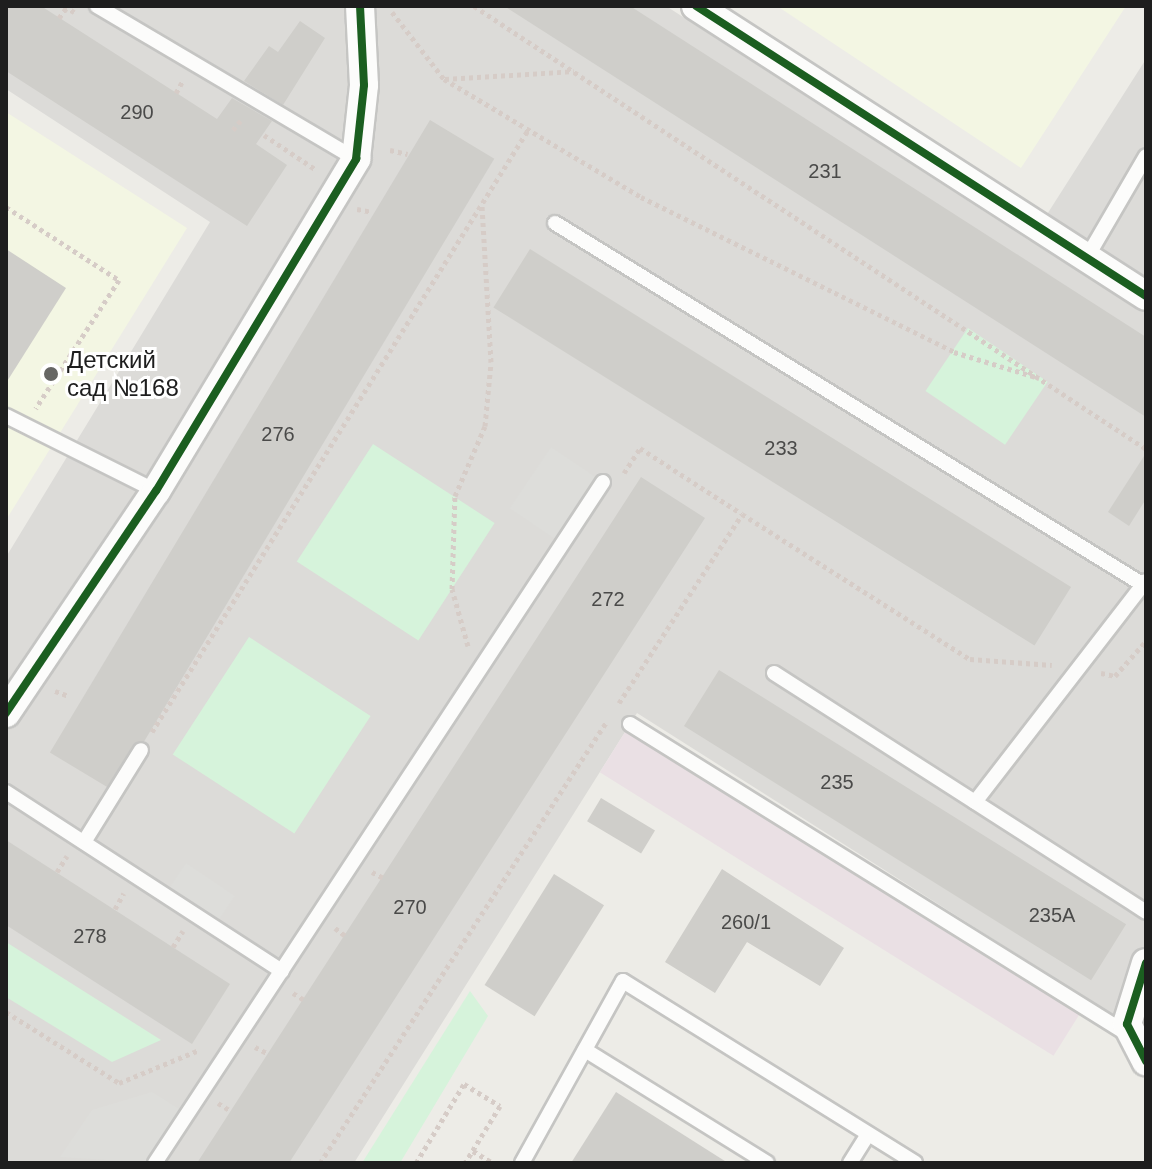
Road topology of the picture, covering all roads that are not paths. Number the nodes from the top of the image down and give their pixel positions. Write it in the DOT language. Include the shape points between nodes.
graph roads {
  1 [pos="97,6"];
  2 [pos="360,6"];
  3 [pos="696,6"];
  4 [pos="1146,156"];
  5 [pos="356,159"];
  6 [pos="555,223"];
  7 [pos="1086,259"];
  8 [pos="1146,296"];
  9 [pos="6,416"];
  10 [pos="603,482"];
  11 [pos="156,491"];
  12 [pos="1144,583"];
  13 [pos="774,673"];
  14 [pos="6,713"];
  15 [pos="630,724"];
  16 [pos="141,750"];
  17 [pos="6,792"];
  18 [pos="975,802"];
  19 [pos="84,842"];
  20 [pos="1146,912"];
  21 [pos="1146,963"];
  22 [pos="282,971"];
  23 [pos="1129,1035"];
  24 [pos="585,1050"];
  25 [pos="1146,1061"];
  26 [pos="868,1134"];
  27 [pos="155,1163"];
  28 [pos="522,1163"];
  29 [pos="767,1163"];
  30 [pos="850,1163"];
  31 [pos="915,1163"];
  1 -- 5 [label="lane"];
  2 -- 5 [label="street" via="364,85"];
  3 -- 7 [label="street"];
  4 -- 7 [label="lane"];
  5 -- 11 [label="street"];
  6 -- 12 [label="lane"];
  7 -- 8 [label="street"];
  9 -- 11 [label="lane"];
  10 -- 22 [label="lane"];
  11 -- 14 [label="street"];
  12 -- 18 [label="lane"];
  13 -- 18 [label="lane"];
  15 -- 23 [label="lane"];
  16 -- 19 [label="lane"];
  17 -- 19 [label="lane"];
  18 -- 20 [label="lane"];
  19 -- 22 [label="lane"];
  21 -- 23 [label="street" via="1128,1007"];
  22 -- 27 [label="lane"];
  23 -- 25 [label="street"];
  24 -- 26 [label="lane" via="623,981"];
  24 -- 28 [label="lane"];
  24 -- 29 [label="lane"];
  26 -- 30 [label="lane"];
  26 -- 31 [label="lane"];
}
